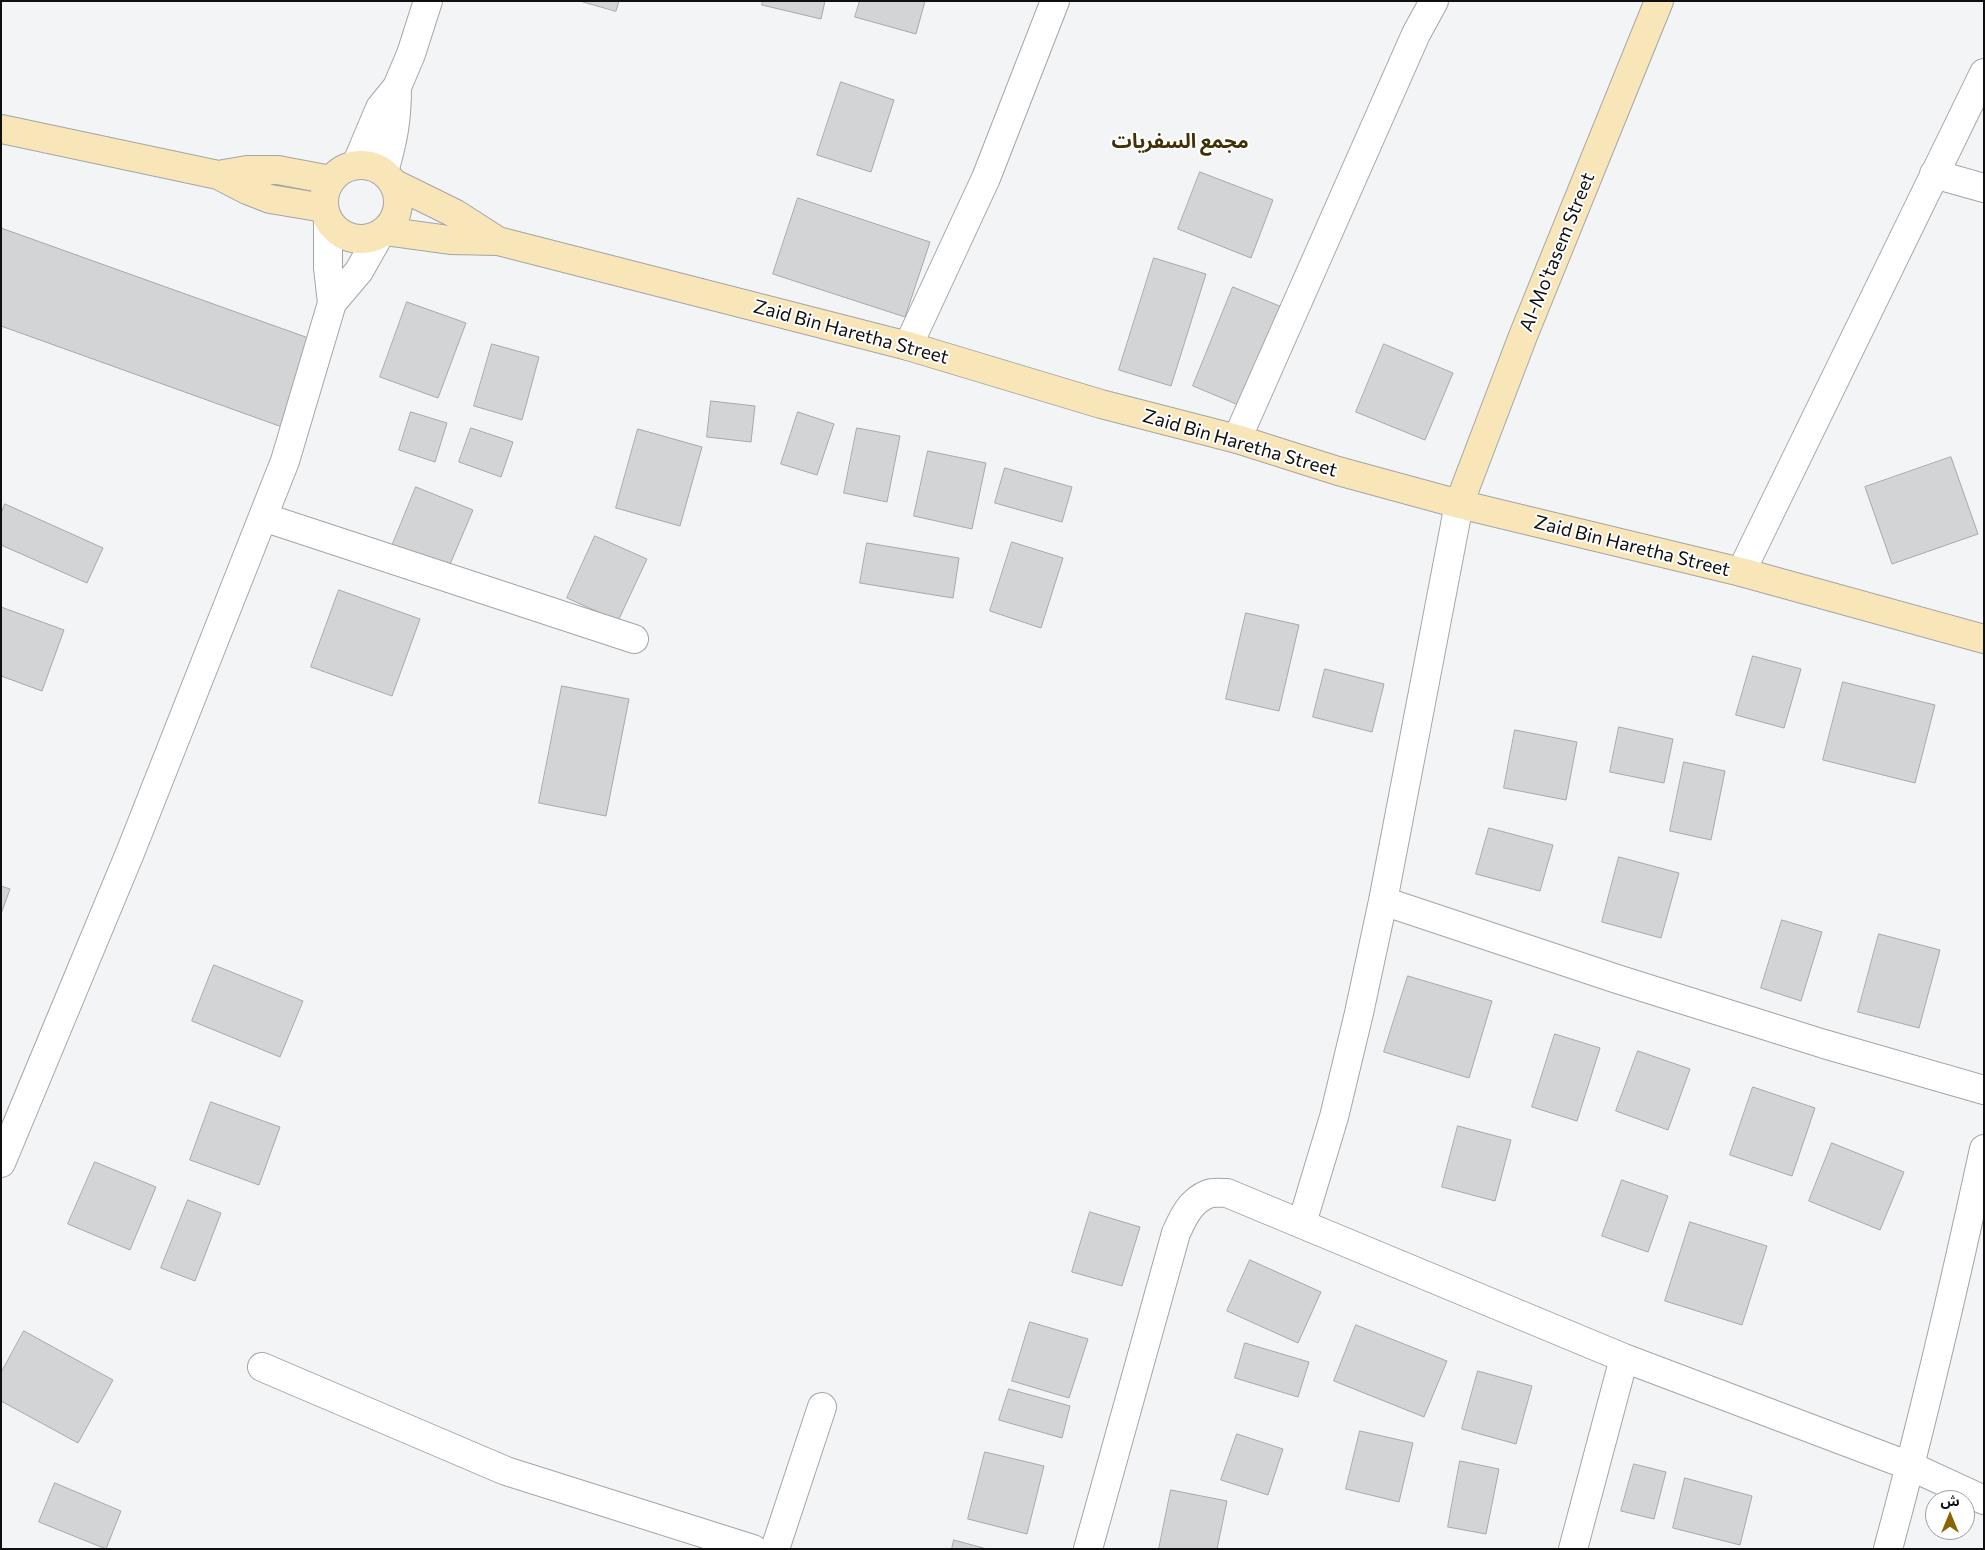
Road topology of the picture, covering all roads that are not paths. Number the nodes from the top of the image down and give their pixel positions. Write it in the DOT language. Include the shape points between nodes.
graph roads {
  1 [pos="428,1"];
  2 [pos="1055,1"];
  3 [pos="1434,1"];
  4 [pos="1659,1"];
  5 [pos="1984,73"];
  6 [pos="397,87"];
  7 [pos="1,129"];
  8 [pos="356,165"];
  9 [pos="1934,174"];
  10 [pos="218,175"];
  11 [pos="388,178"];
  12 [pos="331,180"];
  13 [pos="1984,188"];
  14 [pos="326,214"];
  15 [pos="382,233"];
  16 [pos="498,241"];
  17 [pos="332,303"];
  18 [pos="908,346"];
  19 [pos="1237,440"];
  20 [pos="1459,504"];
  21 [pos="263,517"];
  22 [pos="1741,572"];
  23 [pos="634,639"];
  24 [pos="1984,639"];
  25 [pos="1383,900"];
  26 [pos="1984,1090"];
  27 [pos="1984,1149"];
  28 [pos="1,1163"];
  29 [pos="1302,1223"];
  30 [pos="1624,1358"];
  31 [pos="262,1367"];
  32 [pos="822,1407"];
  33 [pos="1910,1466"];
  34 [pos="1984,1500"];
  35 [pos="752,1549"];
  36 [pos="775,1549"];
  37 [pos="1088,1549"];
  38 [pos="1573,1549"];
  39 [pos="1888,1549"];
  1 -- 6 [label="street"];
  2 -- 18 [label="street" via="986,178"];
  3 -- 19 [label="street" via="1416,34"];
  4 -- 20 [label="street, Al-Mo'tasem Street" via="1522,336"];
  5 -- 9 [label="street"];
  6 -- 8 [label="street" via="380,108"];
  6 -- 11 [label="street" via="397,115"];
  7 -- 10 [label="street"];
  8 -- 11 [label="street" via="370,166"];
  8 -- 12 [label="street" via="342,170"];
  9 -- 13 [label="street"];
  9 -- 22 [label="street"];
  10 -- 12 [label="street" via="247,170 278,170"];
  10 -- 14 [label="street" via="270,199"];
  11 -- 15 [label="street" via="398,196 398,209"];
  11 -- 16 [label="street, Zaid Bin Haretha Street" via="456,214"];
  12 -- 14 [label="street" via="324,193"];
  14 -- 15 [label="street" via="339,232 352,238 366,239"];
  14 -- 17 [label="street"];
  15 -- 16 [label="street, Zaid Bin Haretha Street"];
  15 -- 17 [label="street" via="359,271"];
  16 -- 18 [label="street, Zaid Bin Haretha Street"];
  17 -- 21 [label="street" via="285,461"];
  18 -- 19 [label="street, Zaid Bin Haretha Street" via="1101,404"];
  19 -- 20 [label="street, Zaid Bin Haretha Street"];
  20 -- 22 [label="street, Zaid Bin Haretha Street"];
  20 -- 25 [label="street"];
  21 -- 23 [label="street"];
  21 -- 28 [label="street" via="130,853"];
  22 -- 24 [label="street, Zaid Bin Haretha Street"];
  25 -- 26 [label="street" via="1636,985"];
  25 -- 29 [label="street" via="1334,1117"];
  27 -- 33 [label="street" via="1956,1282"];
  29 -- 30 [label="street"];
  29 -- 37 [label="street" via="1227,1193 1208,1194 1185,1213 1176,1233"];
  30 -- 33 [label="street"];
  30 -- 38 [label="street"];
  31 -- 35 [label="street" via="506,1471"];
  32 -- 36 [label="street"];
  33 -- 34 [label="street"];
  33 -- 39 [label="street"];
}
